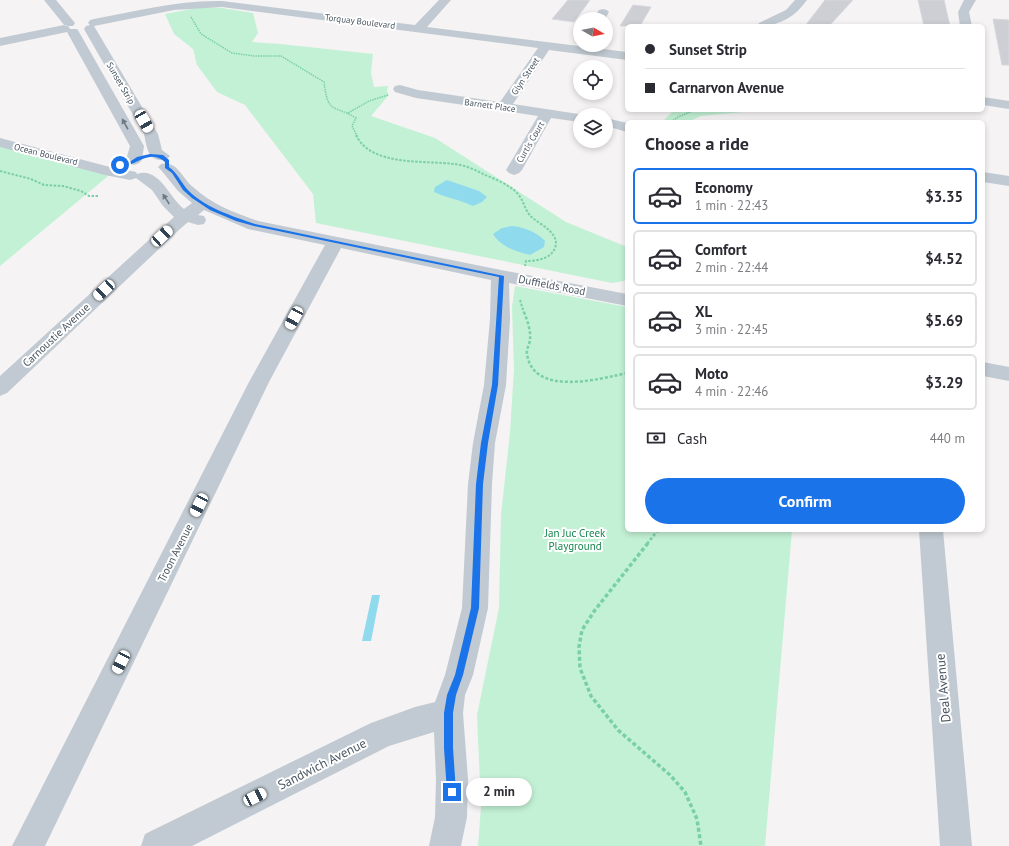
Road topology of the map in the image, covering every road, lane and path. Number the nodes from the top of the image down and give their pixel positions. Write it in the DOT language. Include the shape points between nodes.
graph roads {
  1 [pos="50,0"];
  2 [pos="445,0"];
  3 [pos="801,0"];
  4 [pos="970,0"];
  5 [pos="186,6"];
  6 [pos="767,24"];
  7 [pos="966,24"];
  8 [pos="79,25"];
  9 [pos="418,29"];
  10 [pos="0,42"];
  11 [pos="546,45"];
  12 [pos="573,46"];
  13 [pos="607,52"];
  14 [pos="625,56"];
  15 [pos="400,89"];
  16 [pos="985,101"];
  17 [pos="1009,105"];
  18 [pos="504,107"];
  19 [pos="690,112"];
  20 [pos="348,113"];
  21 [pos="547,113"];
  22 [pos="573,117"];
  23 [pos="674,120"];
  24 [pos="613,124"];
  25 [pos="625,127"];
  26 [pos="0,142"];
  27 [pos="164,162"];
  28 [pos="134,169"];
  29 [pos="514,170"];
  30 [pos="0,172"];
  31 [pos="985,177"];
  32 [pos="1009,181"];
  33 [pos="99,196"];
  34 [pos="203,203"];
  35 [pos="184,216"];
  36 [pos="336,241"];
  37 [pos="512,278"];
  38 [pos="625,300"];
  39 [pos="985,369"];
  40 [pos="625,374"];
  41 [pos="1009,374"];
  42 [pos="0,388"];
  43 [pos="656,532"];
  44 [pos="931,532"];
  45 [pos="448,713"];
  46 [pos="28,846"];
  47 [pos="157,846"];
  48 [pos="445,846"];
  49 [pos="701,846"];
  50 [pos="956,846"];
  1 -- 8 [label="street, Sunset Strip"];
  2 -- 9 [label="street"];
  3 -- 6 [label="street" via="790,12"];
  4 -- 7 [label="street" via="963,10"];
  5 -- 8 [label="street, Torquay Boulevard"];
  5 -- 9 [label="street, Torquay Boulevard" via="222,4 323,11"];
  5 -- 20 [label="path" via="201,34 232,53 281,56 324,82 326,100 336,110"];
  8 -- 10 [label="street, Torquay Boulevard"];
  8 -- 27 [label="street, Sunset Strip" via="151,134 155,152"];
  28 -- 8 [label="street, Sunset Strip, one-way" via="137,146"];
  9 -- 11 [label="street, Torquay Boulevard"];
  11 -- 12 [label="street, Torquay Boulevard"];
  11 -- 18 [label="street, Glyn Street"];
  13 -- 14 [label="street, Torquay Boulevard"];
  15 -- 18 [label="street, Barnett Place" via="416,94"];
  15 -- 20 [label="path" via="369,101"];
  16 -- 17 [label="street"];
  18 -- 21 [label="street, Barnett Place"];
  19 -- 23 [label="path"];
  20 -- 37 [label="path" via="356,118 352,126 354,134 359,142 371,151 386,157 455,164 470,168 517,193 528,215 554,235 557,244 551,254 537,261 526,260"];
  21 -- 22 [label="street, Barnett Place"];
  21 -- 29 [label="street, Curtis Court"];
  24 -- 25 [label="street"];
  26 -- 28 [label="street, Ocean Boulevard" via="91,165"];
  27 -- 28 [label="street" via="154,174"];
  27 -- 34 [label="street, Duffields Road" via="185,189"];
  35 -- 28 [label="street, one-way" via="174,209 156,184"];
  30 -- 33 [label="path" via="31,179 44,185 63,186 89,196"];
  31 -- 32 [label="street"];
  34 -- 35 [label="street, Carnoustie Avenue"];
  34 -- 36 [label="street, Duffields Road" via="223,214 254,225"];
  35 -- 36 [label="street, Duffields Road" via="239,228"];
  35 -- 42 [label="street, Carnoustie Avenue"];
  36 -- 37 [label="street, Duffields Road"];
  36 -- 46 [label="street, Troon Avenue" via="259,382"];
  37 -- 38 [label="street, Duffields Road"];
  37 -- 40 [label="path" via="528,324 530,338 527,354 538,375 549,380 565,382 591,381"];
  37 -- 45 [label="street" via="484,443 475,608"];
  39 -- 41 [label="street"];
  43 -- 49 [label="path" via="582,630 579,647 580,668 591,696 618,730 670,775 685,792 697,819"];
  44 -- 50 [label="street, Deal Avenue"];
  45 -- 47 [label="street, Sandwich Avenue" via="382,734"];
  45 -- 48 [label="street" via="448,748 452,779 451,817"];
}
